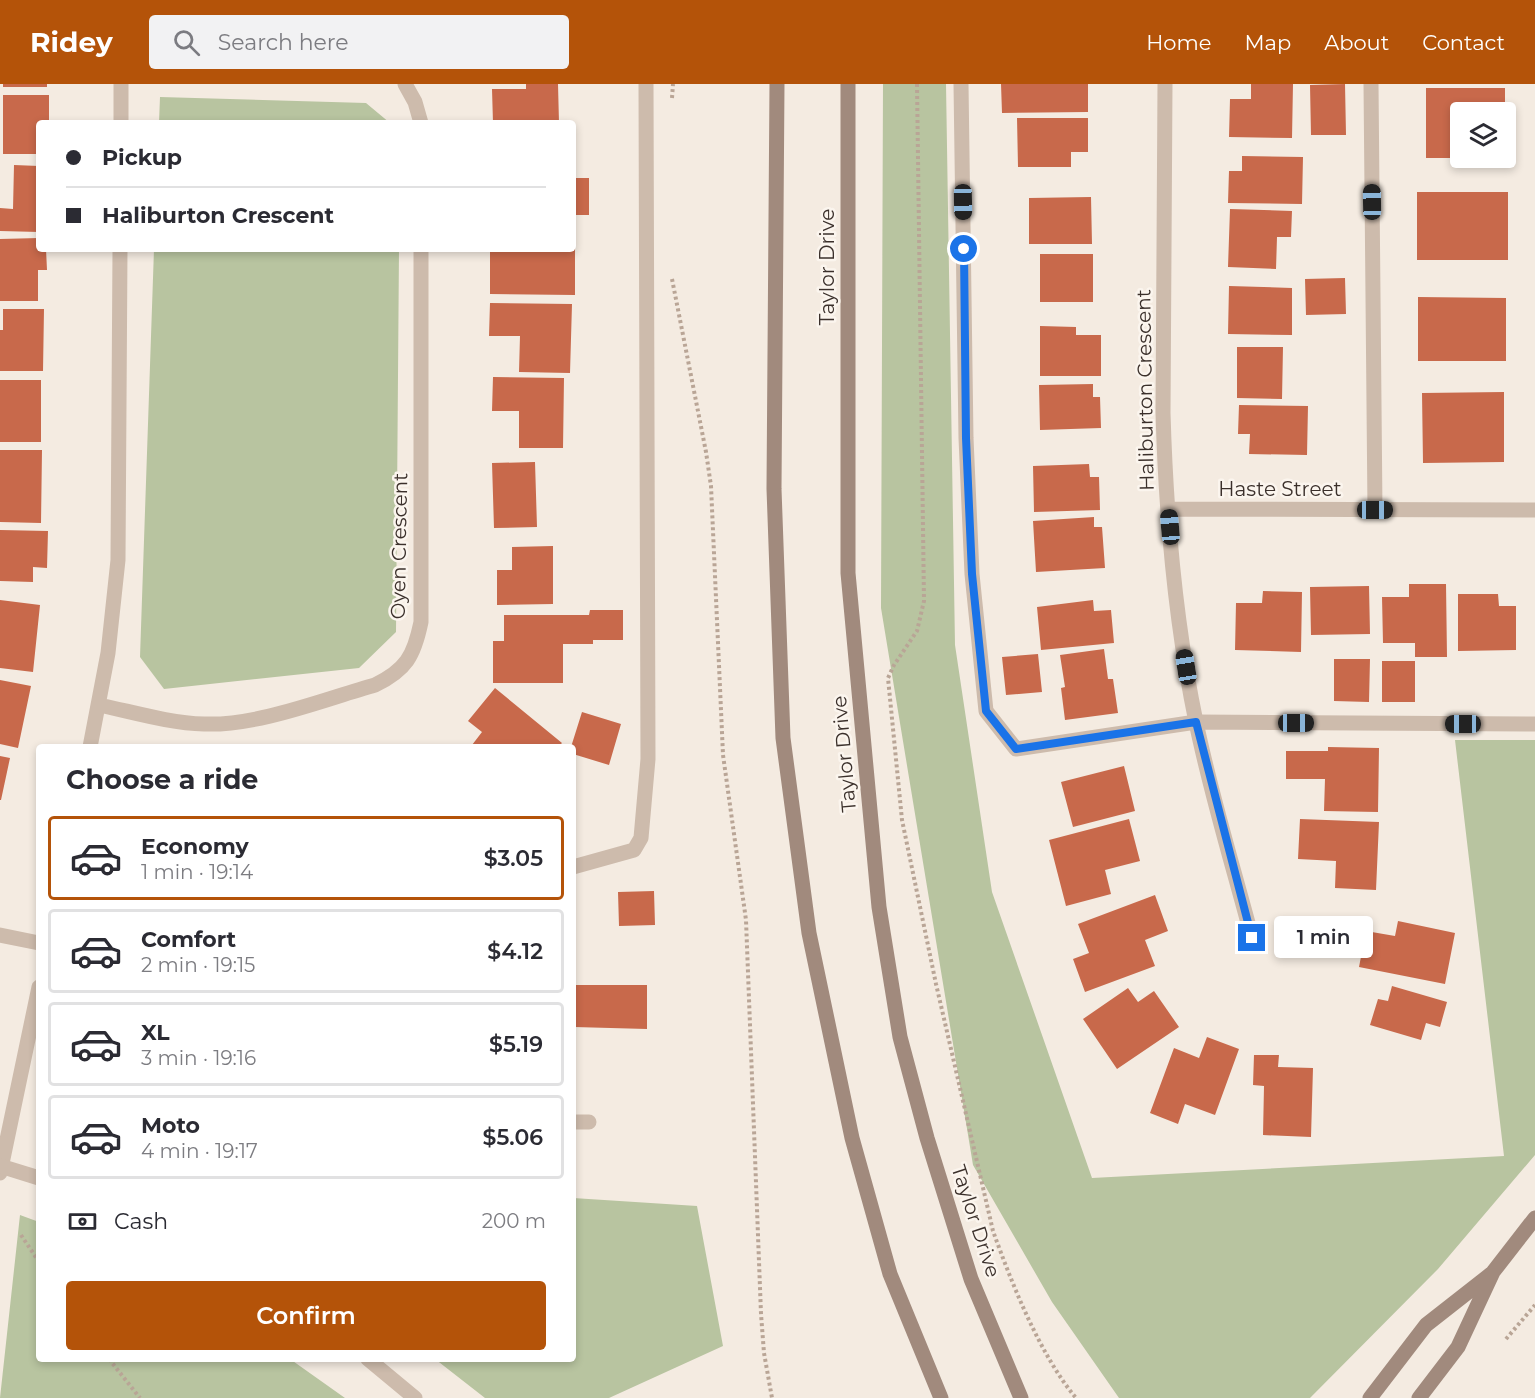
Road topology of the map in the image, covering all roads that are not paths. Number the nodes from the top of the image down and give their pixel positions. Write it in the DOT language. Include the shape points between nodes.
graph roads {
  1 [pos="121,84"];
  2 [pos="405,84"];
  3 [pos="646,84"];
  4 [pos="777,84"];
  5 [pos="848,84"];
  6 [pos="961,84"];
  7 [pos="1165,84"];
  8 [pos="1371,84"];
  9 [pos="121,120"];
  10 [pos="419,120"];
  11 [pos="120,252"];
  12 [pos="421,252"];
  13 [pos="1168,509"];
  14 [pos="1375,510"];
  15 [pos="1535,510"];
  16 [pos="99,705"];
  17 [pos="1196,722"];
  18 [pos="1535,724"];
  19 [pos="91,744"];
  20 [pos="576,866"];
  21 [pos="0,935"];
  22 [pos="1252,938"];
  23 [pos="36,942"];
  24 [pos="36,1001"];
  25 [pos="576,1122"];
  26 [pos="589,1122"];
  27 [pos="0,1168"];
  28 [pos="36,1177"];
  29 [pos="1535,1218"];
  30 [pos="1493,1272"];
  31 [pos="372,1362"];
  32 [pos="415,1398"];
  33 [pos="941,1398"];
  34 [pos="1020,1398"];
  35 [pos="1370,1398"];
  36 [pos="1419,1398"];
  1 -- 9 [label="street"];
  2 -- 10 [label="street"];
  3 -- 20 [label="street" via="648,759 642,827 634,850"];
  4 -- 33 [label="main road" via="774,489 783,738 809,933 852,1138 890,1274"];
  5 -- 34 [label="main road, Taylor Drive" via="848,573 879,907 900,1037 927,1138 971,1280"];
  6 -- 17 [label="street" via="966,438 972,574 986,711 1016,749"];
  7 -- 13 [label="street, Haliburton Crescent" via="1163,413"];
  8 -- 14 [label="street"];
  11 -- 16 [label="street" via="120,540"];
  12 -- 16 [label="street, Oyen Crescent" via="421,622 408,662 375,685 245,721 175,721"];
  13 -- 14 [label="street, Haste Street"];
  13 -- 17 [label="street, Haliburton Crescent" via="1178,614"];
  14 -- 15 [label="street, Haste Street"];
  16 -- 19 [label="street"];
  17 -- 18 [label="street"];
  17 -- 22 [label="street, Haliburton Crescent"];
  21 -- 23 [label="street"];
  24 -- 27 [label="street"];
  25 -- 26 [label="street"];
  27 -- 28 [label="street"];
  29 -- 30 [label="main road"];
  30 -- 35 [label="main road" via="1426,1325"];
  30 -- 36 [label="main road" via="1458,1347"];
  31 -- 32 [label="street"];
}
